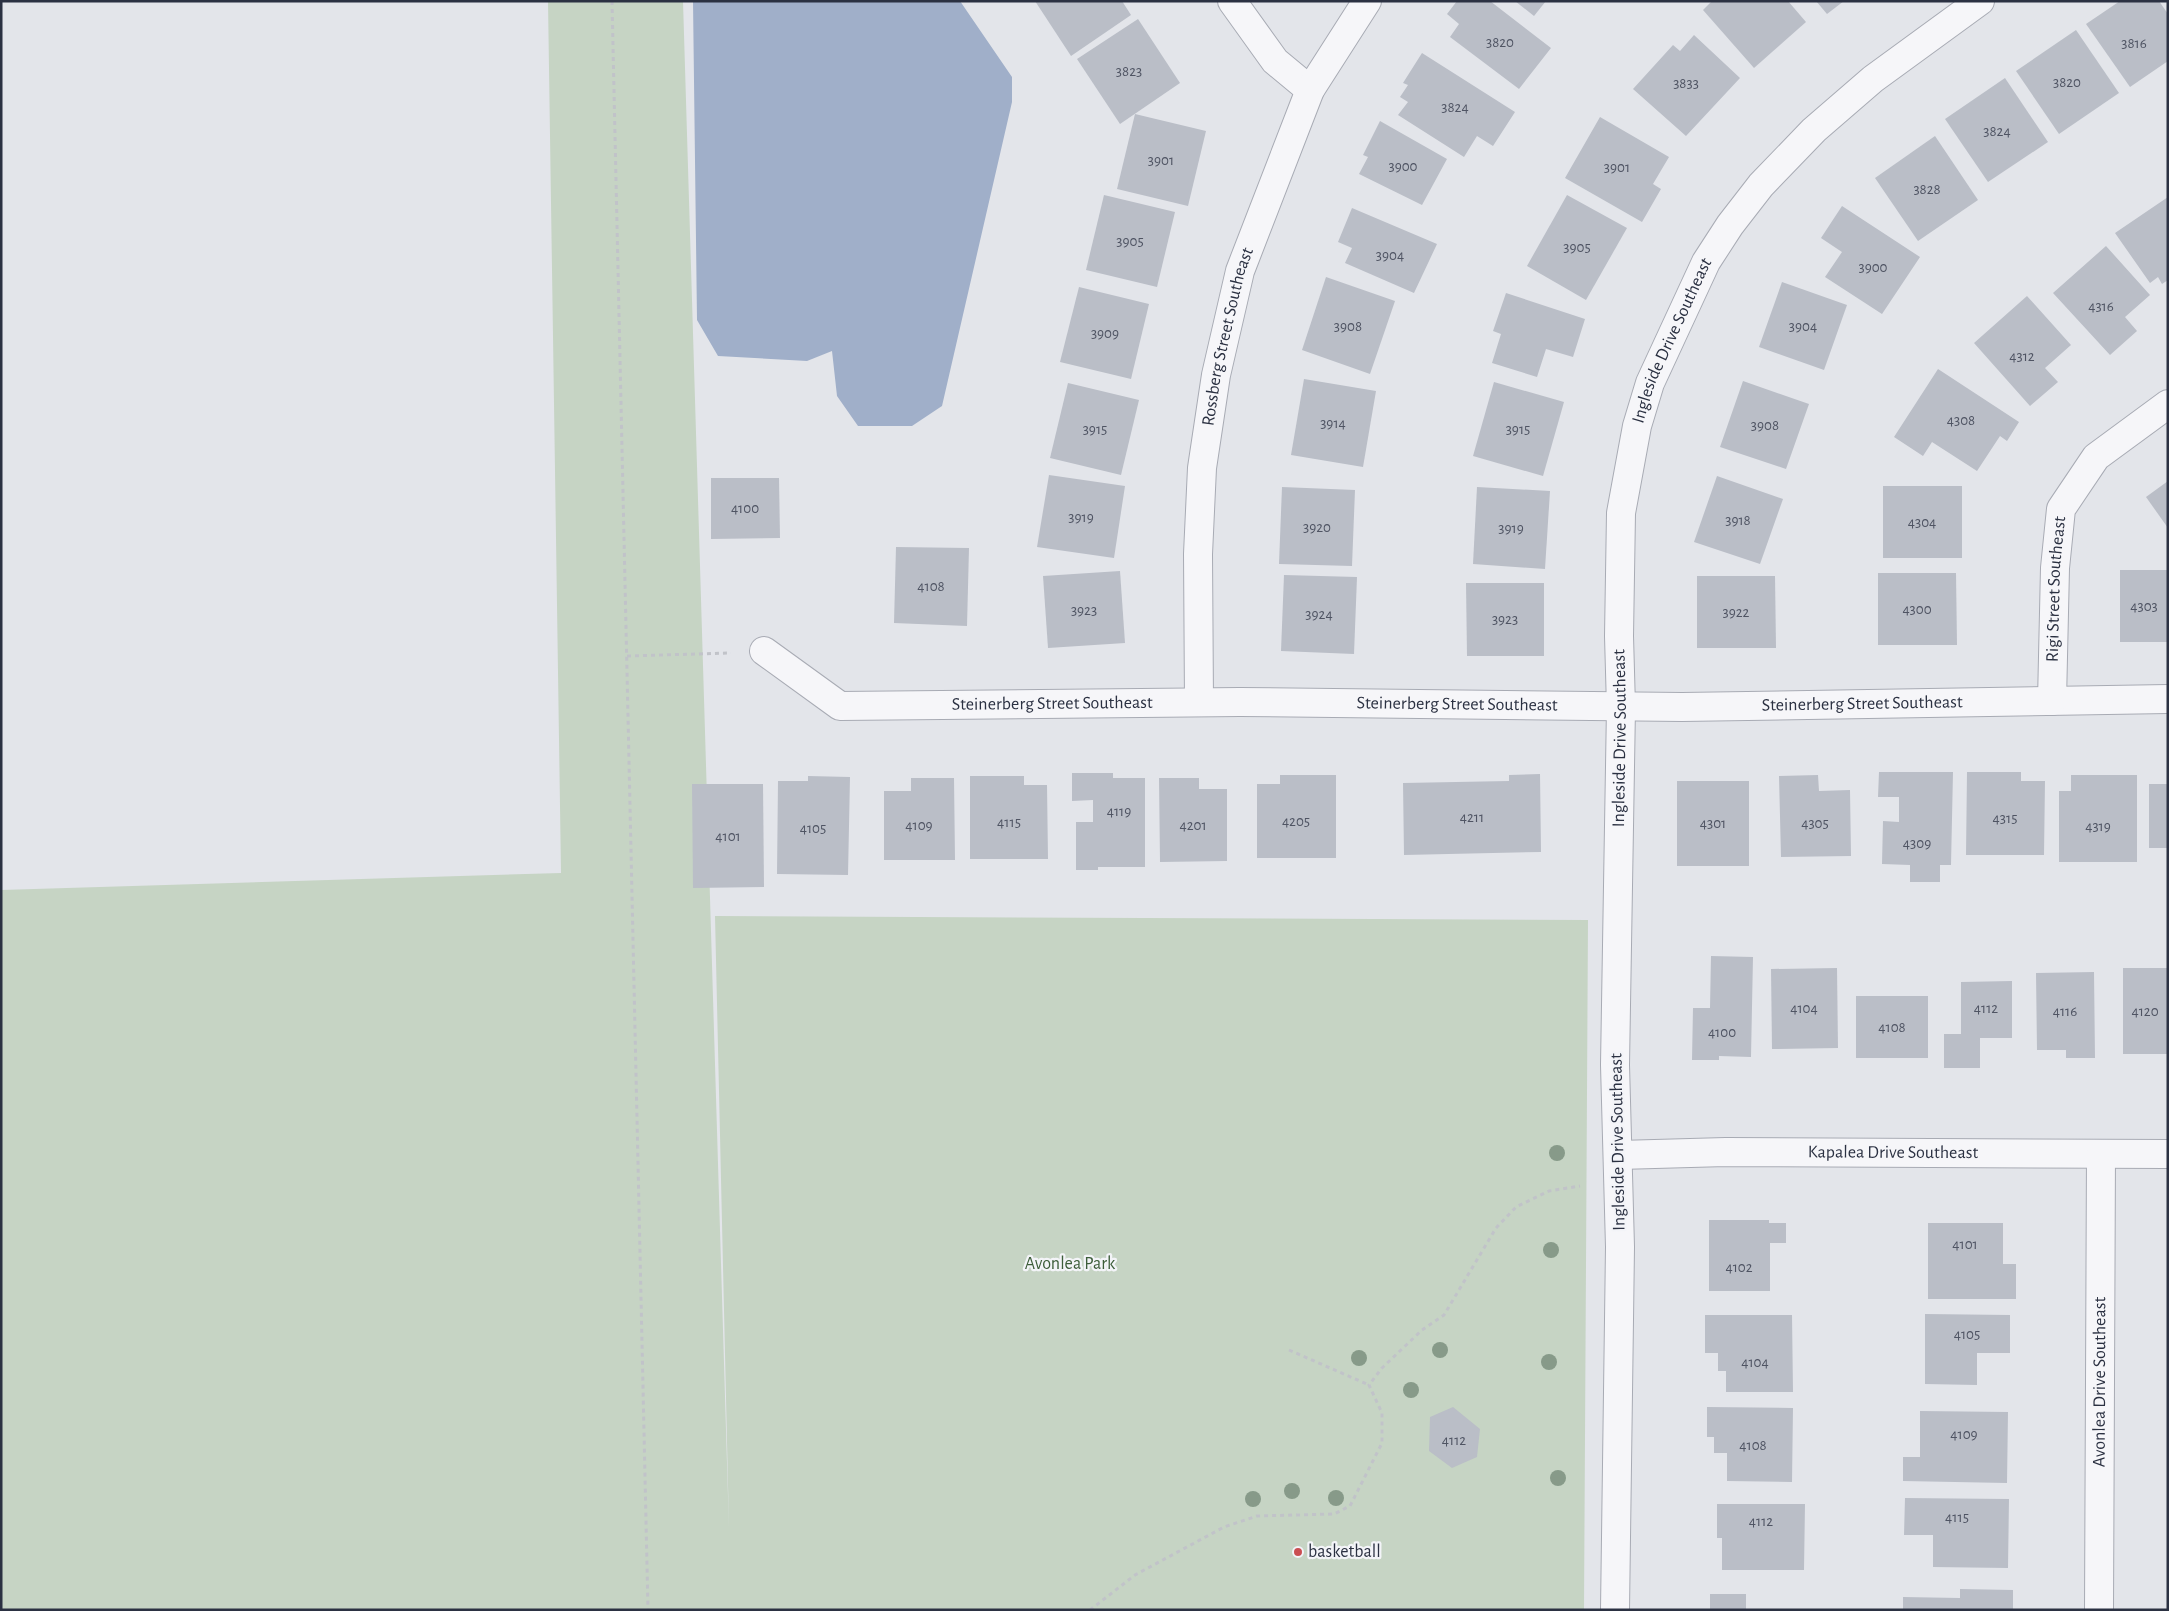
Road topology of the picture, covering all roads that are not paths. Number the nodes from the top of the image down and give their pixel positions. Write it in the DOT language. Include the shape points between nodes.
graph roads {
  1 [pos="1232,1"];
  2 [pos="1368,1"];
  3 [pos="1980,1"];
  4 [pos="1310,90"];
  5 [pos="2168,404"];
  6 [pos="764,651"];
  7 [pos="2168,699"];
  8 [pos="2052,701"];
  9 [pos="1199,702"];
  10 [pos="1621,706"];
  11 [pos="2101,1154"];
  12 [pos="2168,1154"];
  13 [pos="1618,1155"];
  14 [pos="1615,1610"];
  15 [pos="2099,1610"];
  1 -- 4 [label="street" via="1275,61"];
  2 -- 4 [label="street, Rossberg Street Southeast"];
  3 -- 10 [label="street, Ingleside Drive Southeast" via="1873,79 1814,130 1761,185 1706,262 1650,384 1628,469 1621,514 1618,636"];
  4 -- 9 [label="street, Rossberg Street Southeast" via="1240,271 1216,375 1202,468 1198,554"];
  5 -- 8 [label="street, Rigi Street Southeast" via="2096,457 2061,508"];
  6 -- 9 [label="street, Steinerberg Street Southeast" via="840,706"];
  7 -- 8 [label="street, Steinerberg Street Southeast"];
  8 -- 10 [label="street, Steinerberg Street Southeast"];
  9 -- 10 [label="street, Steinerberg Street Southeast"];
  10 -- 13 [label="street, Ingleside Drive Southeast" via="1615,1065"];
  11 -- 12 [label="street, Kapalea Drive Southeast"];
  11 -- 13 [label="street, Kapalea Drive Southeast" via="1726,1152"];
  11 -- 15 [label="street, Avonlea Drive Southeast"];
  13 -- 14 [label="street, Ingleside Drive Southeast" via="1620,1247"];
}
